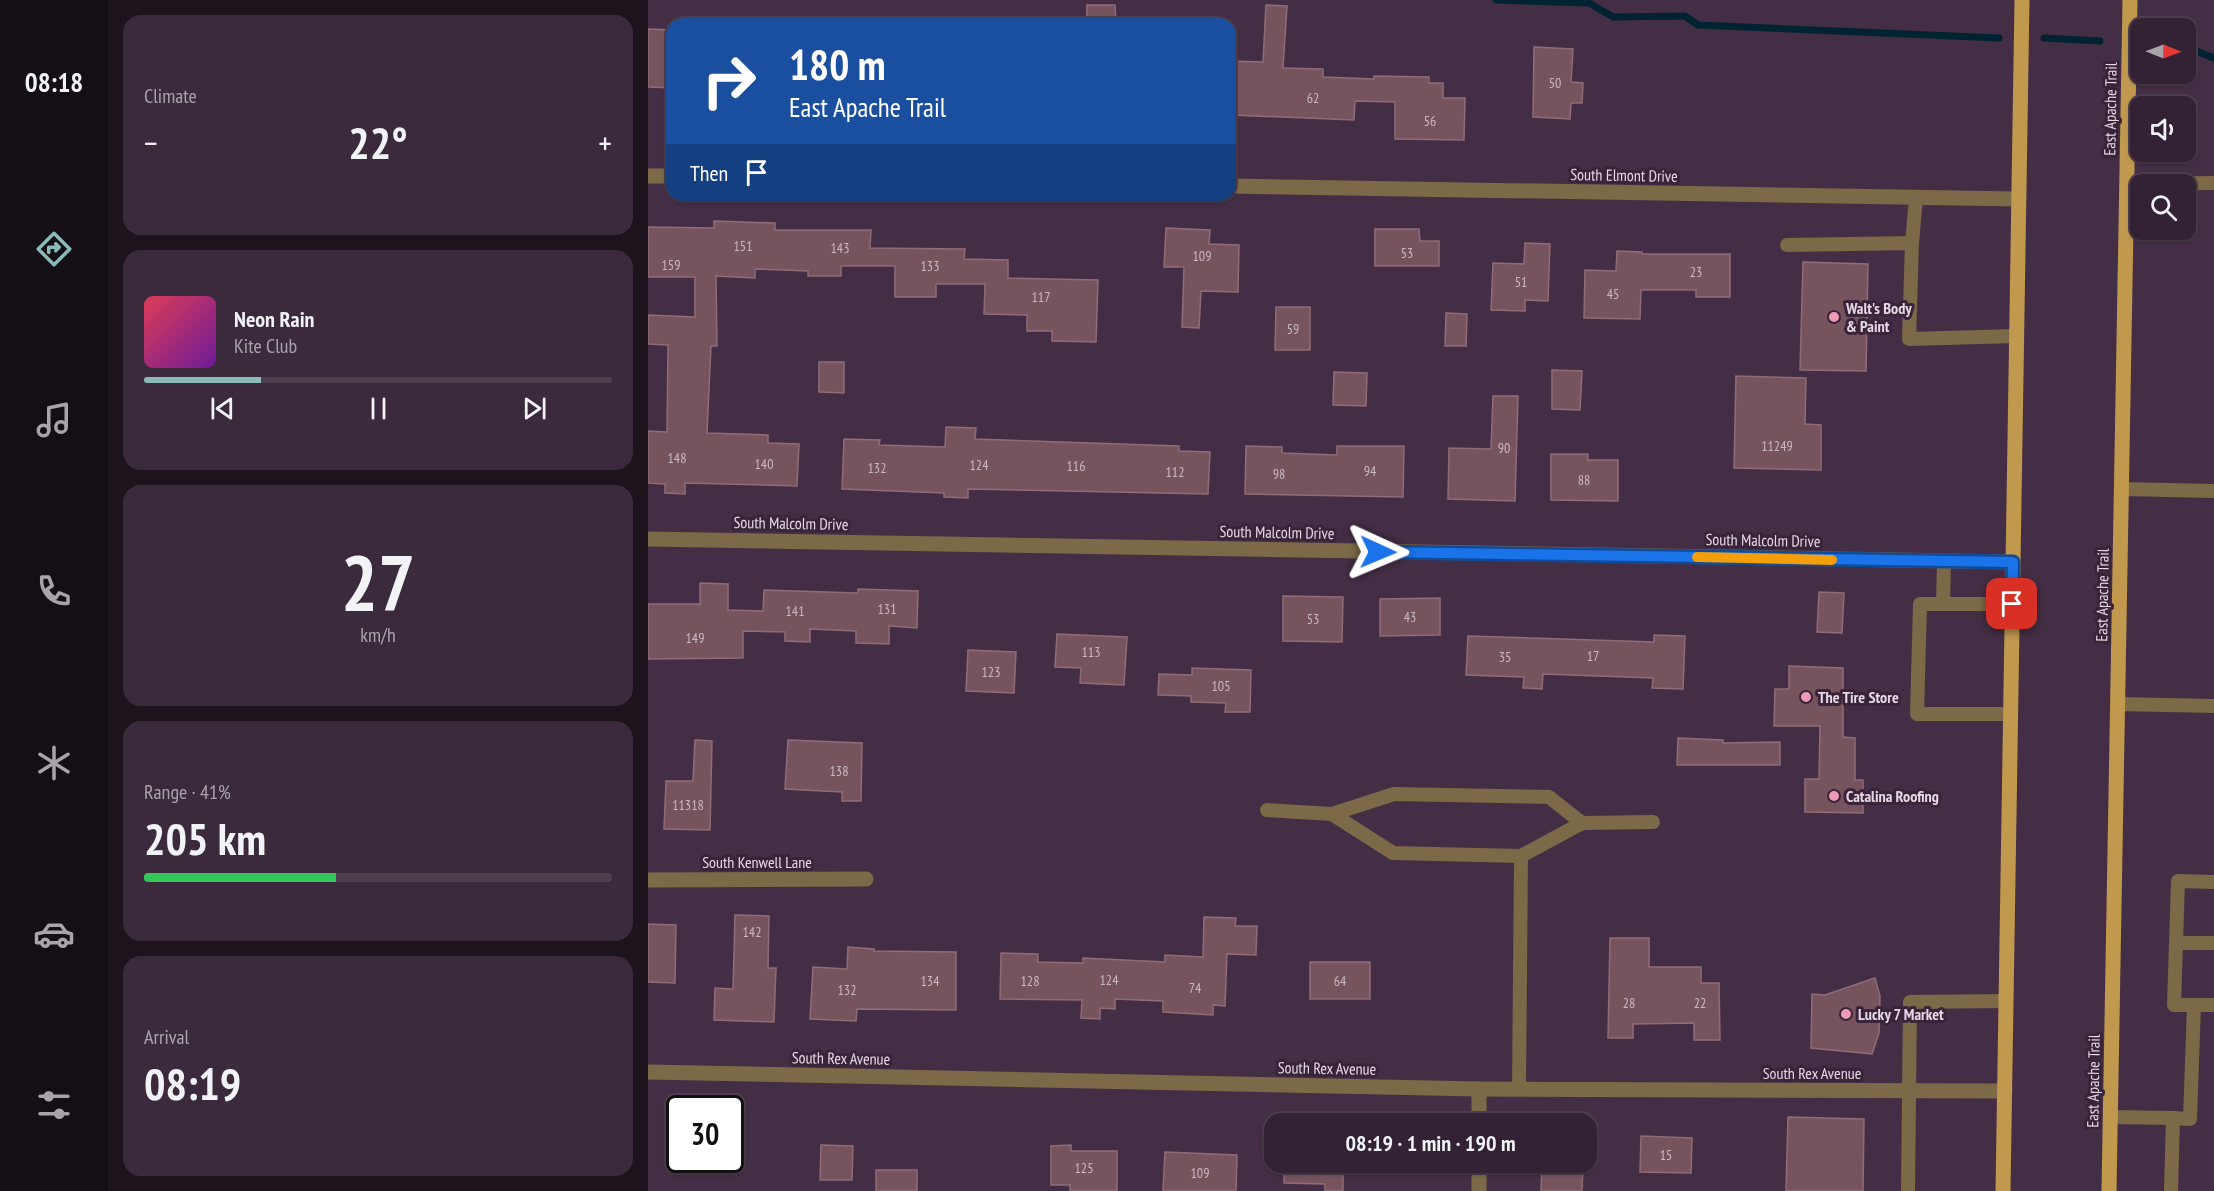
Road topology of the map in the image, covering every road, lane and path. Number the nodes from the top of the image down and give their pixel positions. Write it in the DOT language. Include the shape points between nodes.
graph roads {
  1 [pos="2022,0"];
  2 [pos="2130,0"];
  3 [pos="648,176"];
  4 [pos="666,176"];
  5 [pos="2214,183"];
  6 [pos="2127,184"];
  7 [pos="1236,186"];
  8 [pos="1916,198"];
  9 [pos="2017,199"];
  10 [pos="1912,243"];
  11 [pos="1787,245"];
  12 [pos="2016,336"];
  13 [pos="2121,489"];
  14 [pos="2214,491"];
  15 [pos="648,539"];
  16 [pos="1944,561"];
  17 [pos="2013,562"];
  18 [pos="1943,603"];
  19 [pos="2012,604"];
  20 [pos="2118,704"];
  21 [pos="2214,706"];
  22 [pos="2010,714"];
  23 [pos="1267,810"];
  24 [pos="1332,814"];
  25 [pos="1653,822"];
  26 [pos="1582,823"];
  27 [pos="1521,856"];
  28 [pos="866,879"];
  29 [pos="648,880"];
  30 [pos="2214,882"];
  31 [pos="2175,943"];
  32 [pos="2214,944"];
  33 [pos="2006,1001"];
  34 [pos="2194,1005"];
  35 [pos="2214,1005"];
  36 [pos="648,1072"];
  37 [pos="1479,1089"];
  38 [pos="1519,1089"];
  39 [pos="1910,1091"];
  40 [pos="2005,1091"];
  41 [pos="1479,1113"];
  42 [pos="2110,1117"];
  43 [pos="2173,1118"];
  44 [pos="1479,1173"];
  45 [pos="1479,1191"];
  46 [pos="1908,1191"];
  47 [pos="2002,1191"];
  48 [pos="2109,1191"];
  49 [pos="2171,1191"];
  1 -- 9 [label="main road"];
  2 -- 6 [label="main road, East Apache Trail"];
  3 -- 4 [label="street"];
  5 -- 6 [label="lane"];
  6 -- 13 [label="main road, East Apache Trail"];
  7 -- 8 [label="street, South Elmont Drive"];
  8 -- 9 [label="street, South Elmont Drive"];
  8 -- 10 [label="lane"];
  9 -- 12 [label="main road"];
  10 -- 11 [label="lane"];
  10 -- 12 [label="lane" via="1909,339"];
  12 -- 17 [label="main road"];
  13 -- 14 [label="lane"];
  13 -- 20 [label="main road, East Apache Trail"];
  15 -- 16 [label="street, South Malcolm Drive"];
  16 -- 17 [label="street, South Malcolm Drive"];
  16 -- 18 [label="lane"];
  17 -- 19 [label="main road"];
  18 -- 19 [label="lane"];
  18 -- 22 [label="lane" via="1920,604 1917,714"];
  19 -- 22 [label="main road"];
  20 -- 21 [label="lane"];
  20 -- 42 [label="main road, East Apache Trail"];
  22 -- 33 [label="main road"];
  23 -- 24 [label="lane"];
  24 -- 26 [label="lane" via="1394,794 1549,797"];
  24 -- 27 [label="lane" via="1393,853"];
  25 -- 26 [label="lane"];
  26 -- 27 [label="lane"];
  27 -- 38 [label="lane"];
  28 -- 29 [label="street, South Kenwell Lane"];
  30 -- 31 [label="lane" via="2178,881"];
  31 -- 32 [label="lane"];
  31 -- 34 [label="lane" via="2174,1005"];
  33 -- 39 [label="lane" via="1910,1002"];
  33 -- 40 [label="main road"];
  34 -- 35 [label="lane"];
  34 -- 43 [label="lane" via="2190,1119"];
  36 -- 37 [label="street, South Rex Avenue"];
  37 -- 38 [label="street, South Rex Avenue"];
  37 -- 41 [label="street"];
  38 -- 39 [label="street, South Rex Avenue"];
  39 -- 40 [label="street, South Rex Avenue"];
  39 -- 46 [label="lane"];
  40 -- 47 [label="main road"];
  42 -- 43 [label="lane"];
  42 -- 48 [label="main road, East Apache Trail"];
  43 -- 49 [label="lane"];
  44 -- 45 [label="street"];
}
